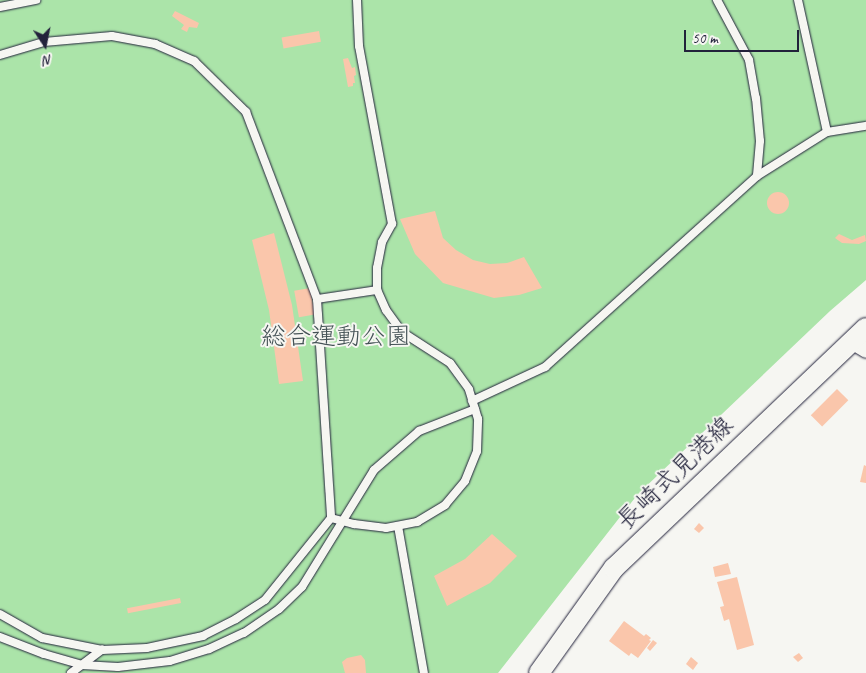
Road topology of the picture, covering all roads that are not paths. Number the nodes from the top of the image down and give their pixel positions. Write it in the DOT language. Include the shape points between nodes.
graph roads {
  1 [pos="36,0"];
  2 [pos="357,0"];
  3 [pos="717,0"];
  4 [pos="798,0"];
  5 [pos="0,7"];
  6 [pos="0,55"];
  7 [pos="866,126"];
  8 [pos="827,132"];
  9 [pos="757,176"];
  10 [pos="377,290"];
  11 [pos="317,298"];
  12 [pos="866,328"];
  13 [pos="858,346"];
  14 [pos="472,400"];
  15 [pos="475,409"];
  16 [pos="331,518"];
  17 [pos="342,521"];
  18 [pos="398,526"];
  19 [pos="0,614"];
  20 [pos="0,637"];
  21 [pos="102,650"];
  22 [pos="82,665"];
  23 [pos="70,673"];
  24 [pos="424,673"];
  25 [pos="539,673"];
  1 -- 5 [label="lane"];
  2 -- 10 [label="lane" via="359,46 392,224 382,242"];
  3 -- 9 [label="lane" via="749,60 760,141"];
  4 -- 8 [label="lane"];
  6 -- 11 [label="lane" via="44,42 112,36 155,44 194,61 246,112"];
  7 -- 8 [label="lane"];
  8 -- 9 [label="lane"];
  9 -- 14 [label="lane" via="544,367"];
  10 -- 11 [label="lane"];
  10 -- 14 [label="lane" via="402,332 450,363 469,389"];
  11 -- 16 [label="lane"];
  12 -- 13 [label="main road, 長崎式見港線"];
  13 -- 25 [label="main road, 長崎式見港線" via="614,568"];
  14 -- 15 [label="lane"];
  15 -- 17 [label="lane" via="419,431 374,470"];
  15 -- 18 [label="lane" via="477,451 466,481 445,505 417,522"];
  16 -- 17 [label="lane"];
  16 -- 21 [label="lane" via="265,600 236,619 203,636 147,648"];
  17 -- 18 [label="lane" via="386,528"];
  17 -- 22 [label="lane" via="302,587 280,609 244,633 209,649 170,661 118,667"];
  18 -- 24 [label="lane"];
  19 -- 21 [label="lane" via="42,638"];
  20 -- 22 [label="lane"];
  21 -- 22 [label="lane"];
  22 -- 23 [label="lane"];
}
